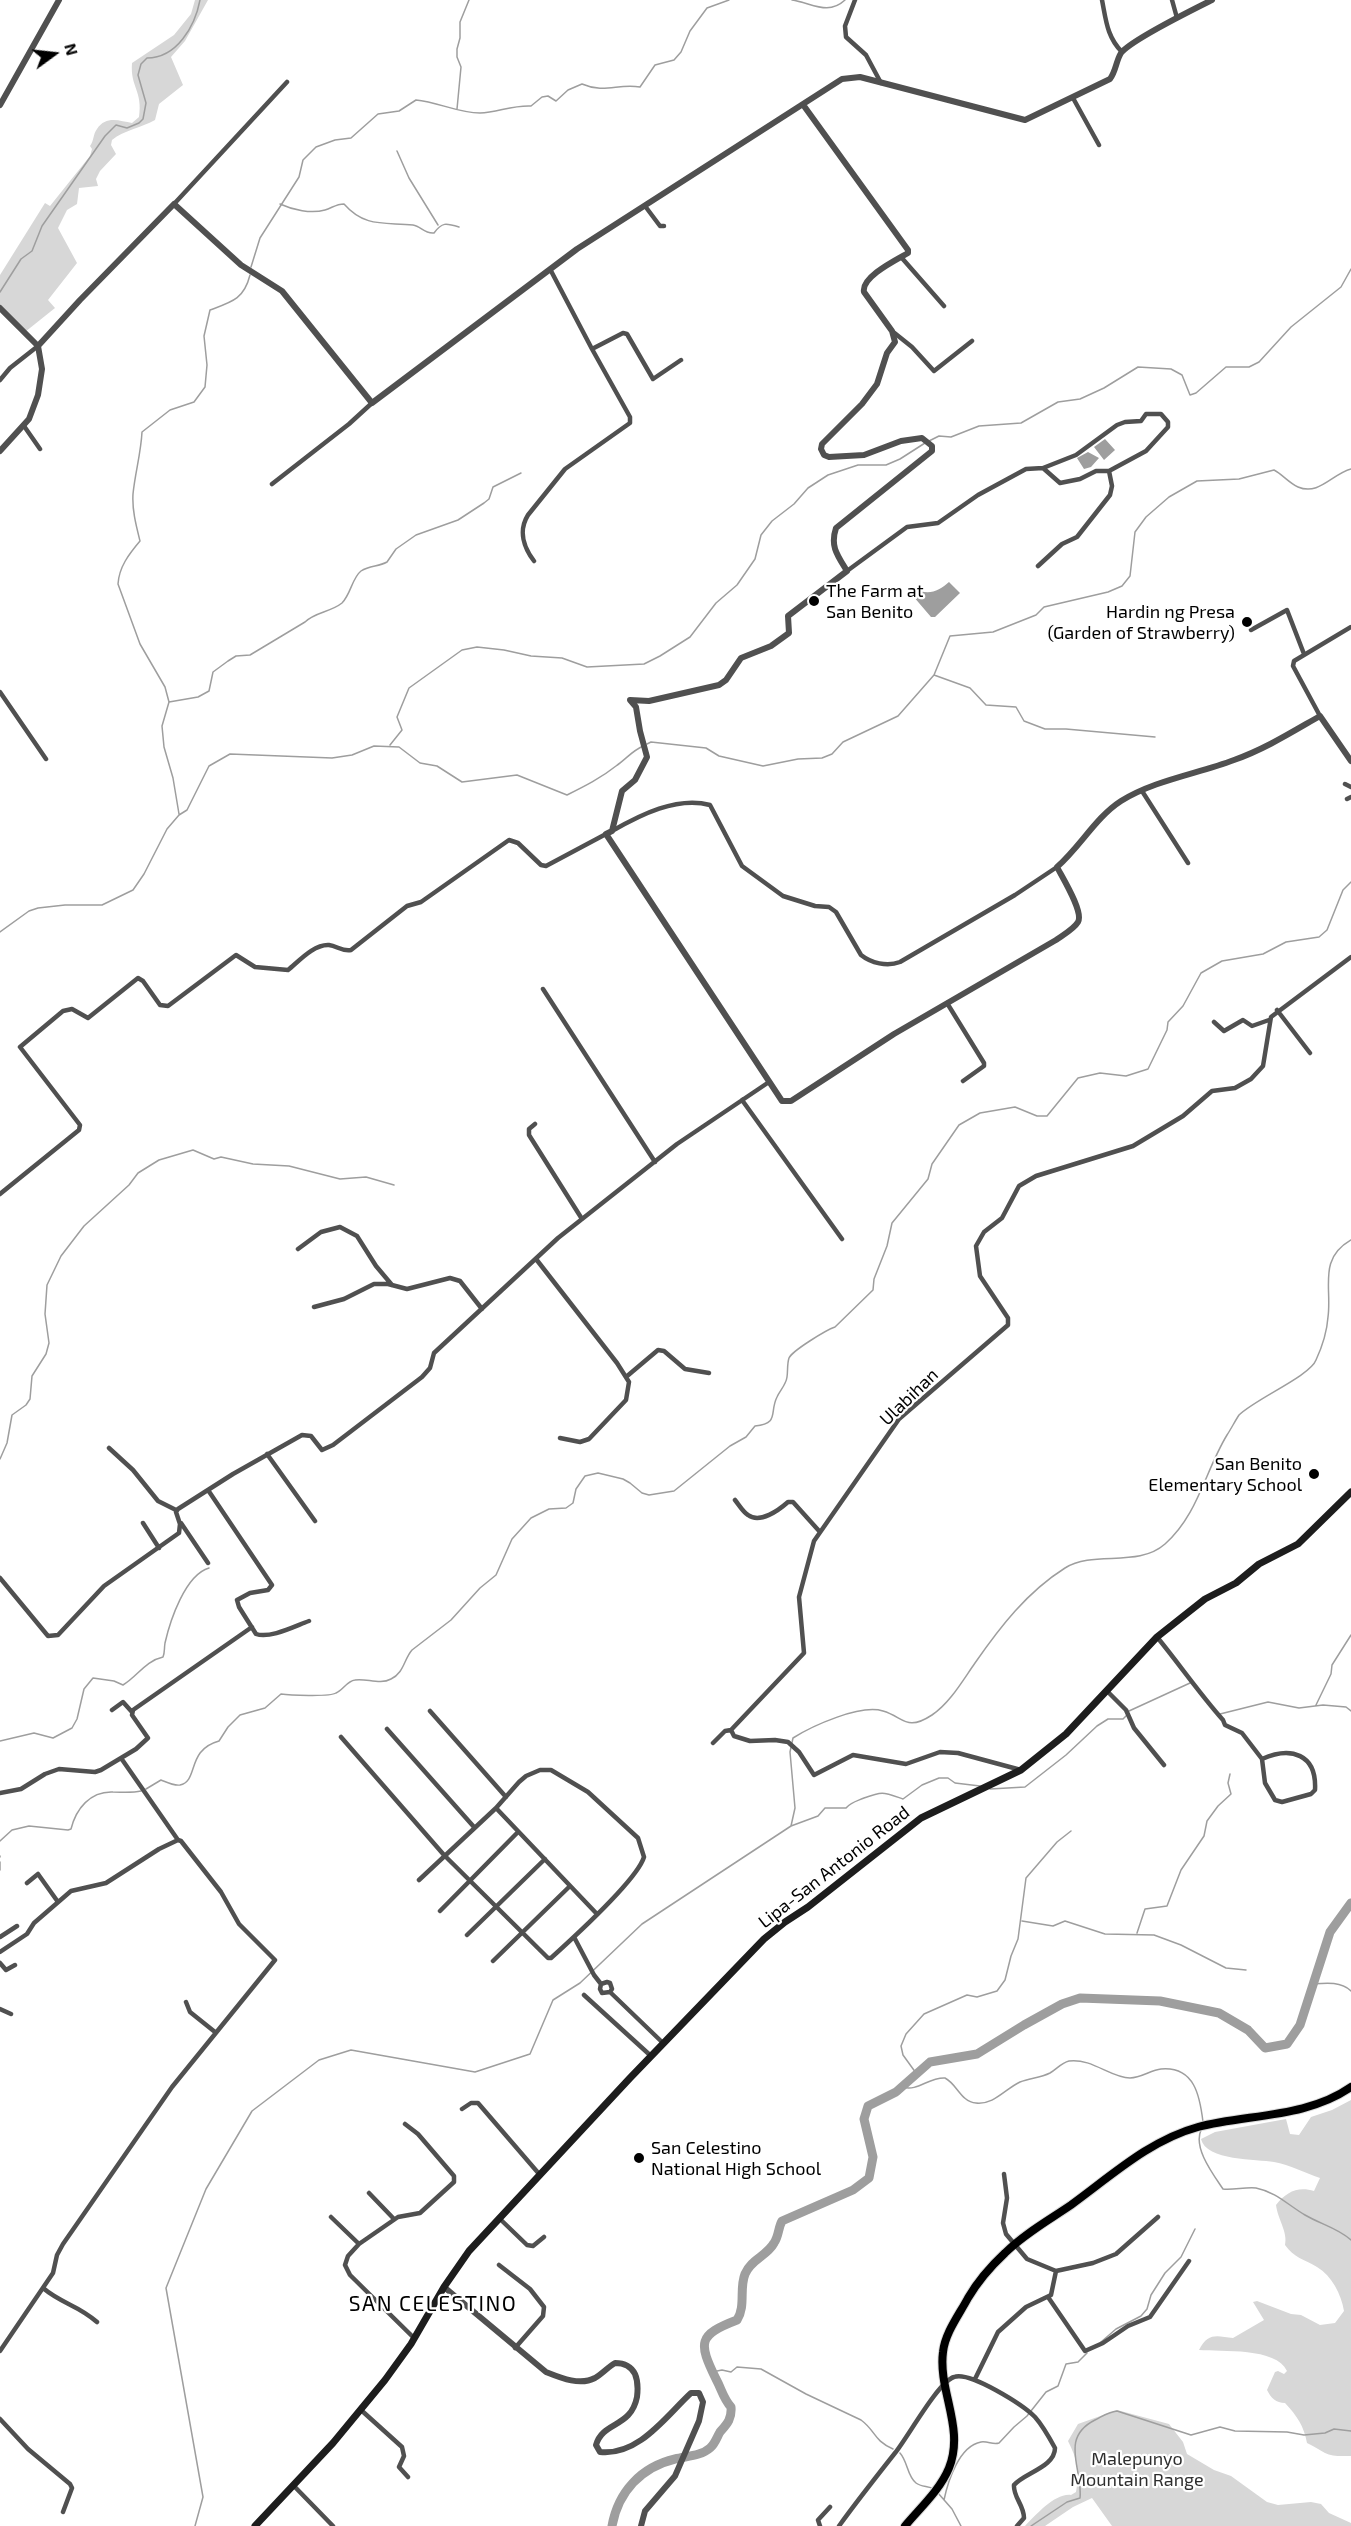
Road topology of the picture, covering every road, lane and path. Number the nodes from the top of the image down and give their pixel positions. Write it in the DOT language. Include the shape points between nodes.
graph roads {
  1 [pos="59,0"];
  2 [pos="855,0"];
  3 [pos="1102,0"];
  4 [pos="1172,0"];
  5 [pos="1212,0"];
  6 [pos="1177,18"];
  7 [pos="1122,52"];
  8 [pos="287,82"];
  9 [pos="881,83"];
  10 [pos="1073,98"];
  11 [pos="0,105"];
  12 [pos="804,106"];
  13 [pos="1099,145"];
  14 [pos="174,204"];
  15 [pos="645,206"];
  16 [pos="664,226"];
  17 [pos="902,257"];
  18 [pos="550,269"];
  19 [pos="944,306"];
  20 [pos="0,308"];
  21 [pos="892,331"];
  22 [pos="972,341"];
  23 [pos="38,346"];
  24 [pos="592,349"];
  25 [pos="681,360"];
  26 [pos="0,380"];
  27 [pos="372,403"];
  28 [pos="24,426"];
  29 [pos="40,449"];
  30 [pos="0,451"];
  31 [pos="1042,468"];
  32 [pos="1109,471"];
  33 [pos="272,484"];
  34 [pos="534,561"];
  35 [pos="1038,566"];
  36 [pos="848,571"];
  37 [pos="1351,627"];
  38 [pos="1251,630"];
  39 [pos="1304,654"];
  40 [pos="0,692"];
  41 [pos="1320,716"];
  42 [pos="46,759"];
  43 [pos="1351,761"];
  44 [pos="1345,784"];
  45 [pos="1351,787"];
  46 [pos="1142,790"];
  47 [pos="609,833"];
  48 [pos="1188,863"];
  49 [pos="1057,867"];
  50 [pos="1351,957"];
  51 [pos="543,989"];
  52 [pos="947,1003"];
  53 [pos="1277,1010"];
  54 [pos="1269,1020"];
  55 [pos="1214,1022"];
  56 [pos="1310,1053"];
  57 [pos="963,1081"];
  58 [pos="769,1082"];
  59 [pos="742,1100"];
  60 [pos="535,1124"];
  61 [pos="655,1162"];
  62 [pos="0,1194"];
  63 [pos="582,1219"];
  64 [pos="842,1239"];
  65 [pos="298,1249"];
  66 [pos="536,1259"];
  67 [pos="392,1285"];
  68 [pos="314,1307"];
  69 [pos="482,1309"];
  70 [pos="709,1373"];
  71 [pos="626,1377"];
  72 [pos="560,1438"];
  73 [pos="108,1448"];
  74 [pos="267,1454"];
  75 [pos="208,1490"];
  76 [pos="1351,1492"];
  77 [pos="735,1500"];
  78 [pos="176,1510"];
  79 [pos="180,1521"];
  80 [pos="315,1521"];
  81 [pos="143,1523"];
  82 [pos="820,1532"];
  83 [pos="159,1548"];
  84 [pos="208,1563"];
  85 [pos="0,1578"];
  86 [pos="309,1621"];
  87 [pos="252,1627"];
  88 [pos="1157,1637"];
  89 [pos="1107,1691"];
  90 [pos="112,1710"];
  91 [pos="430,1710"];
  92 [pos="132,1712"];
  93 [pos="387,1729"];
  94 [pos="731,1730"];
  95 [pos="341,1737"];
  96 [pos="713,1743"];
  97 [pos="121,1758"];
  98 [pos="1262,1759"];
  99 [pos="1164,1765"];
  100 [pos="1021,1770"];
  101 [pos="0,1793"];
  102 [pos="506,1797"];
  103 [pos="495,1808"];
  104 [pos="474,1827"];
  105 [pos="518,1832"];
  106 [pos="178,1840"];
  107 [pos="444,1855"];
  108 [pos="545,1860"];
  109 [pos="419,1880"];
  110 [pos="470,1881"];
  111 [pos="27,1883"];
  112 [pos="570,1886"];
  113 [pos="58,1902"];
  114 [pos="496,1907"];
  115 [pos="440,1911"];
  116 [pos="596,1913"];
  117 [pos="17,1926"];
  118 [pos="522,1933"];
  119 [pos="467,1935"];
  120 [pos="0,1937"];
  121 [pos="574,1937"];
  122 [pos="0,1952"];
  123 [pos="493,1961"];
  124 [pos="0,1963"];
  125 [pos="15,1965"];
  126 [pos="601,1984"];
  127 [pos="610,1992"];
  128 [pos="584,1995"];
  129 [pos="186,2002"];
  130 [pos="0,2009"];
  131 [pos="11,2014"];
  132 [pos="215,2032"];
  133 [pos="663,2043"];
  134 [pos="651,2056"];
  135 [pos="1351,2087"];
  136 [pos="462,2109"];
  137 [pos="405,2124"];
  138 [pos="1004,2174"];
  139 [pos="540,2175"];
  140 [pos="369,2193"];
  141 [pos="331,2217"];
  142 [pos="1158,2217"];
  143 [pos="394,2219"];
  144 [pos="500,2219"];
  145 [pos="544,2237"];
  146 [pos="359,2244"];
  147 [pos="1014,2245"];
  148 [pos="1189,2261"];
  149 [pos="499,2265"];
  150 [pos="1056,2271"];
  151 [pos="444,2287"];
  152 [pos="43,2288"];
  153 [pos="1048,2297"];
  154 [pos="97,2322"];
  155 [pos="415,2338"];
  156 [pos="515,2348"];
  157 [pos="0,2351"];
  158 [pos="975,2379"];
  159 [pos="946,2383"];
  160 [pos="361,2410"];
  161 [pos="0,2419"];
  162 [pos="408,2477"];
  163 [pos="293,2485"];
  164 [pos="830,2507"];
  165 [pos="63,2512"];
  166 [pos="255,2526"];
  167 [pos="333,2526"];
  168 [pos="640,2526"];
  169 [pos="820,2526"];
  170 [pos="838,2526"];
  171 [pos="905,2526"];
  172 [pos="1017,2526"];
  1 -- 11 [label="street"];
  2 -- 9 [label="street" via="845,26 846,37 866,55"];
  3 -- 7 [label="street" via="1108,33"];
  4 -- 6 [label="street"];
  5 -- 6 [label="street"];
  6 -- 7 [label="street"];
  7 -- 10 [label="street" via="1110,79"];
  8 -- 14 [label="street"];
  9 -- 10 [label="street" via="1019,120 1033,118"];
  9 -- 12 [label="street" via="860,77 842,79"];
  10 -- 13 [label="street"];
  12 -- 15 [label="street"];
  12 -- 17 [label="street" via="908,250"];
  14 -- 23 [label="street"];
  14 -- 27 [label="street" via="241,266 282,291"];
  15 -- 16 [label="street"];
  15 -- 18 [label="street"];
  17 -- 19 [label="street"];
  17 -- 21 [label="street" via="870,277 862,287"];
  18 -- 24 [label="street"];
  18 -- 27 [label="street"];
  20 -- 23 [label="street"];
  21 -- 22 [label="street" via="934,371"];
  21 -- 36 [label="street" via="895,342 887,353 877,384 821,449 829,457 864,455 901,441 922,438 932,446 932,451 836,528 834,550"];
  23 -- 26 [label="street"];
  23 -- 28 [label="street" via="41,381"];
  24 -- 25 [label="street" via="627,334 652,379"];
  24 -- 34 [label="street" via="630,423 565,469 528,515 523,523 524,538"];
  27 -- 33 [label="street"];
  28 -- 29 [label="street"];
  28 -- 30 [label="street"];
  31 -- 32 [label="street" via="1060,483 1096,471"];
  31 -- 32 [label="street" via="1076,455 1117,425 1141,421 1146,414 1161,414 1168,422 1164,434 1146,451"];
  31 -- 36 [label="street" via="1026,469 938,523 907,527"];
  32 -- 35 [label="street" via="1110,495 1077,537 1062,544"];
  36 -- 47 [label="street" via="788,616 789,633 756,654 741,658 719,685 649,701 630,700 636,707 647,757 635,780 622,792"];
  37 -- 39 [label="street"];
  38 -- 39 [label="street" via="1287,610"];
  39 -- 41 [label="street" via="1296,658 1293,666"];
  40 -- 42 [label="street"];
  41 -- 43 [label="street"];
  41 -- 46 [label="street" via="1236,760"];
  44 -- 45 [label="street"];
  46 -- 48 [label="street"];
  46 -- 49 [label="street" via="1112,807"];
  47 -- 49 [label="street" via="644,814 676,805 710,805 742,866 783,896 829,907 836,912 861,955 884,964 900,962"];
  47 -- 58 [label="street"];
  47 -- 62 [label="street" via="546,866 509,840 421,902 407,906 351,951 325,945 283,971 255,967 236,955 168,1006 160,1005 138,978 88,1018 72,1009 63,1011 20,1047 64,1102 80,1125 79,1130"];
  49 -- 52 [label="street" via="1079,910 1077,925"];
  50 -- 53 [label="street"];
  51 -- 61 [label="street"];
  52 -- 57 [label="street" via="984,1063"];
  52 -- 58 [label="street" via="791,1101 782,1101"];
  53 -- 54 [label="street"];
  53 -- 56 [label="street"];
  54 -- 55 [label="street" via="1252,1026 1243,1020 1224,1031"];
  54 -- 82 [label="street, Ulabihan" via="1263,1066 1251,1079 1235,1088 1212,1091 1183,1116 1133,1146 1036,1176 1019,1186 1002,1218 984,1232 976,1246 980,1276 1008,1318 1008,1325 899,1419"];
  58 -- 59 [label="street"];
  59 -- 61 [label="street"];
  59 -- 64 [label="street"];
  60 -- 63 [label="street" via="529,1135"];
  61 -- 63 [label="street"];
  63 -- 66 [label="street"];
  65 -- 67 [label="street" via="321,1232 340,1227 357,1236"];
  66 -- 69 [label="street"];
  66 -- 71 [label="street"];
  67 -- 68 [label="street" via="368,1286 344,1299"];
  67 -- 69 [label="street" via="413,1288 456,1278"];
  69 -- 74 [label="street" via="434,1353 430,1368 422,1377 333,1445 322,1450 307,1434"];
  70 -- 71 [label="street" via="685,1369 658,1350"];
  71 -- 72 [label="street" via="626,1400 590,1439 580,1442"];
  73 -- 78 [label="street" via="133,1470 158,1501"];
  74 -- 75 [label="street"];
  74 -- 80 [label="street"];
  75 -- 78 [label="street"];
  75 -- 87 [label="street" via="272,1586 237,1600"];
  76 -- 88 [label="main road, Lipa-San Antonio Road" via="1298,1544 1205,1599"];
  77 -- 82 [label="street" via="754,1518 776,1513 793,1502"];
  78 -- 79 [label="street"];
  79 -- 83 [label="street" via="178,1533"];
  79 -- 84 [label="street"];
  81 -- 83 [label="street"];
  82 -- 94 [label="street, Ulabihan" via="799,1597 804,1653"];
  83 -- 85 [label="street" via="104,1586 53,1637 48,1636"];
  86 -- 87 [label="street" via="261,1636"];
  87 -- 92 [label="street"];
  88 -- 89 [label="main road, Lipa-San Antonio Road"];
  88 -- 98 [label="street" via="1225,1725 1242,1733"];
  89 -- 99 [label="street" via="1126,1710 1134,1728"];
  89 -- 100 [label="main road, Lipa-San Antonio Road" via="1066,1734"];
  90 -- 92 [label="street" via="123,1702"];
  91 -- 102 [label="street"];
  92 -- 97 [label="street" via="148,1738"];
  93 -- 104 [label="street"];
  94 -- 96 [label="street, Ulabihan"];
  94 -- 100 [label="street" via="734,1736 750,1741 788,1742 814,1775 853,1755 906,1764 940,1752"];
  95 -- 107 [label="street"];
  97 -- 101 [label="street" via="95,1772 68,1768 51,1771 21,1789"];
  97 -- 106 [label="street"];
  98 -- 98 [label="street" via="1278,1752 1292,1752 1306,1760 1314,1773 1315,1790 1282,1802 1275,1800 1265,1783"];
  100 -- 133 [label="main road, Lipa-San Antonio Road" via="921,1818 764,1939"];
  102 -- 103 [label="street"];
  102 -- 116 [label="street" via="526,1776 552,1770 588,1792 638,1838 644,1857 641,1865"];
  103 -- 104 [label="street"];
  103 -- 105 [label="street"];
  104 -- 107 [label="street"];
  105 -- 108 [label="street"];
  105 -- 110 [label="street"];
  106 -- 113 [label="street" via="106,1883 76,1889"];
  106 -- 132 [label="street" via="221,1892 238,1924 275,1960"];
  107 -- 109 [label="street"];
  107 -- 110 [label="street"];
  108 -- 112 [label="street"];
  108 -- 114 [label="street"];
  110 -- 114 [label="street"];
  110 -- 115 [label="street"];
  111 -- 113 [label="street" via="38,1874"];
  112 -- 116 [label="street"];
  112 -- 118 [label="street"];
  113 -- 122 [label="street" via="27,1934"];
  114 -- 118 [label="street"];
  114 -- 119 [label="street"];
  116 -- 121 [label="street"];
  117 -- 120 [label="street"];
  118 -- 121 [label="street" via="550,1959"];
  118 -- 123 [label="street"];
  121 -- 126 [label="street"];
  124 -- 125 [label="street" via="6,1970"];
  126 -- 127 [label="street" via="601,1991"];
  126 -- 127 [label="street" via="610,1983"];
  127 -- 133 [label="street"];
  128 -- 134 [label="street"];
  129 -- 132 [label="street" via="190,2012"];
  130 -- 131 [label="street"];
  132 -- 152 [label="street" via="63,2244"];
  133 -- 134 [label="main road, Lipa-San Antonio Road"];
  134 -- 139 [label="main road, Lipa-San Antonio Road"];
  135 -- 147 [label="main road" via="1330,2099 1293,2110 1210,2124 1169,2137"];
  136 -- 139 [label="street" via="471,2103 482,2106"];
  137 -- 143 [label="street" via="455,2179 420,2212"];
  138 -- 147 [label="street" via="1007,2198 1003,2223"];
  139 -- 144 [label="main road, Lipa-San Antonio Road"];
  140 -- 143 [label="street"];
  141 -- 146 [label="street"];
  142 -- 150 [label="street" via="1116,2254"];
  143 -- 146 [label="street"];
  144 -- 145 [label="street" via="527,2246"];
  144 -- 151 [label="main road, Lipa-San Antonio Road" via="469,2251"];
  146 -- 155 [label="street" via="345,2261 346,2270"];
  147 -- 150 [label="street" via="1027,2259"];
  147 -- 159 [label="main road" via="980,2278 948,2335 943,2352"];
  148 -- 153 [label="street" via="1150,2317 1088,2351 1083,2351"];
  149 -- 156 [label="street" via="530,2289 544,2307 543,2316"];
  150 -- 153 [label="street"];
  151 -- 155 [label="main road, Lipa-San Antonio Road"];
  151 -- 156 [label="street"];
  152 -- 154 [label="street"];
  152 -- 157 [label="street"];
  153 -- 158 [label="street" via="1026,2307 1003,2325"];
  155 -- 160 [label="main road, Lipa-San Antonio Road"];
  156 -- 168 [label="street" via="546,2372 577,2381 592,2380 615,2363 633,2369 638,2386 633,2410 603,2433 596,2445 600,2452 620,2450 641,2440 691,2393 702,2397 703,2409 675,2476 645,2511"];
  158 -- 159 [label="street" via="961,2375"];
  158 -- 172 [label="street" via="1034,2416 1055,2448 1045,2464 1014,2485 1014,2494 1024,2511"];
  159 -- 170 [label="street"];
  159 -- 171 [label="main road" via="955,2446 949,2468 940,2485"];
  160 -- 162 [label="street" via="402,2447 404,2456 399,2467"];
  160 -- 163 [label="main road, Lipa-San Antonio Road"];
  161 -- 165 [label="street" via="70,2484"];
  163 -- 166 [label="main road, Lipa-San Antonio Road"];
  163 -- 167 [label="street"];
  164 -- 169 [label="street" via="818,2520"];
}
